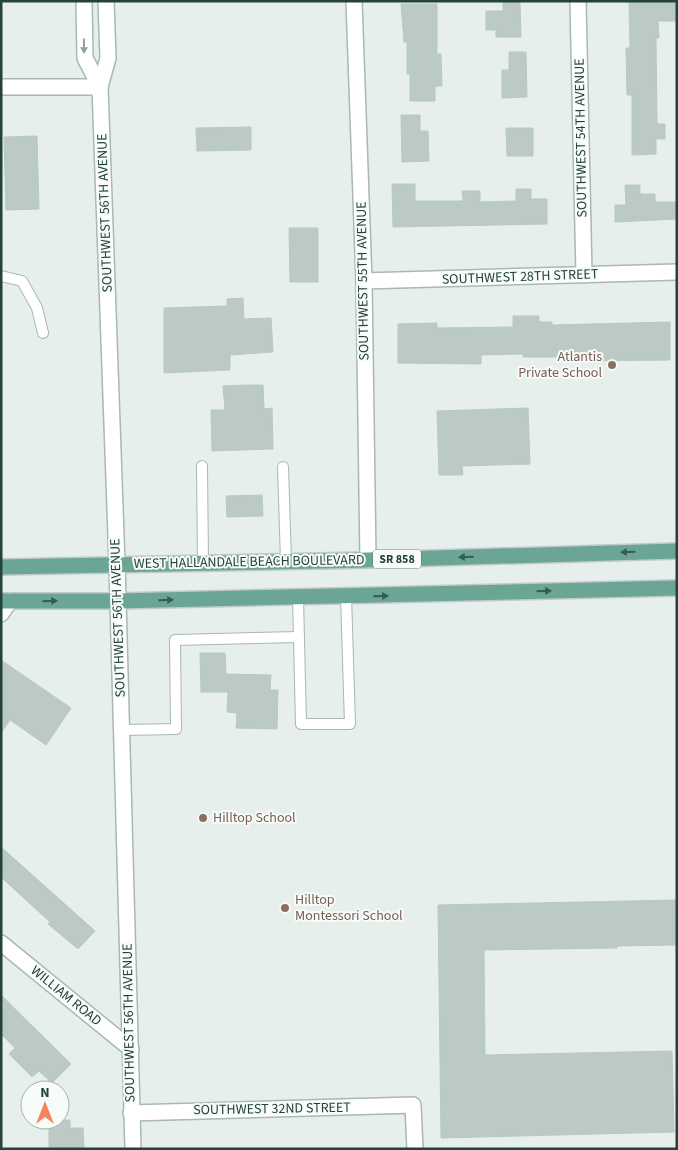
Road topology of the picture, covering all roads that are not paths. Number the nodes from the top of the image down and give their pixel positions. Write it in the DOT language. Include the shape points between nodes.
graph roads {
  1 [pos="84,1"];
  2 [pos="106,1"];
  3 [pos="354,1"];
  4 [pos="578,1"];
  5 [pos="1,87"];
  6 [pos="100,88"];
  7 [pos="677,272"];
  8 [pos="584,275"];
  9 [pos="1,276"];
  10 [pos="364,281"];
  11 [pos="42,333"];
  12 [pos="202,466"];
  13 [pos="283,468"];
  14 [pos="677,550"];
  15 [pos="368,560"];
  16 [pos="286,561"];
  17 [pos="203,563"];
  18 [pos="117,564"];
  19 [pos="1,567"];
  20 [pos="677,588"];
  21 [pos="346,596"];
  22 [pos="298,598"];
  23 [pos="118,601"];
  24 [pos="4,605"];
  25 [pos="298,637"];
  26 [pos="122,730"];
  27 [pos="1,943"];
  28 [pos="131,1049"];
  29 [pos="132,1113"];
  30 [pos="132,1149"];
  31 [pos="415,1149"];
  1 -- 6 [label="street, SOUTHWEST 56TH AVENUE, one-way" via="85,58"];
  2 -- 6 [label="street, SOUTHWEST 56TH AVENUE" via="108,58"];
  3 -- 10 [label="street, SOUTHWEST 55TH AVENUE"];
  4 -- 8 [label="street, SOUTHWEST 54TH AVENUE"];
  5 -- 6 [label="street"];
  6 -- 18 [label="street, SOUTHWEST 56TH AVENUE"];
  7 -- 8 [label="street, SOUTHWEST 28TH STREET"];
  8 -- 10 [label="street, SOUTHWEST 28TH STREET"];
  9 -- 11 [label="lane" via="22,281 37,308"];
  10 -- 15 [label="street, SOUTHWEST 55TH AVENUE"];
  12 -- 17 [label="lane"];
  13 -- 16 [label="lane"];
  14 -- 15 [label="main road, WEST HALLANDALE BEACH BOULEVARD / SR 858, one-way"];
  15 -- 16 [label="main road, WEST HALLANDALE BEACH BOULEVARD / SR 858"];
  16 -- 17 [label="main road, WEST HALLANDALE BEACH BOULEVARD / SR 858"];
  17 -- 18 [label="main road, WEST HALLANDALE BEACH BOULEVARD / SR 858"];
  18 -- 19 [label="main road, WEST HALLANDALE BEACH BOULEVARD / SR 858"];
  18 -- 23 [label="street, SOUTHWEST 56TH AVENUE"];
  21 -- 20 [label="main road, one-way"];
  21 -- 22 [label="main road"];
  21 -- 25 [label="lane" via="350,724 301,724"];
  23 -- 22 [label="main road, one-way"];
  22 -- 25 [label="lane"];
  24 -- 23 [label="main road, one-way"];
  23 -- 26 [label="street, SOUTHWEST 56TH AVENUE"];
  25 -- 26 [label="lane" via="175,640 176,729"];
  26 -- 28 [label="street, SOUTHWEST 56TH AVENUE"];
  27 -- 28 [label="street, WILLIAM ROAD"];
  28 -- 29 [label="street, SOUTHWEST 56TH AVENUE"];
  29 -- 30 [label="street, SOUTHWEST 56TH AVENUE"];
  29 -- 31 [label="street, SOUTHWEST 32ND STREET" via="413,1106"];
}
